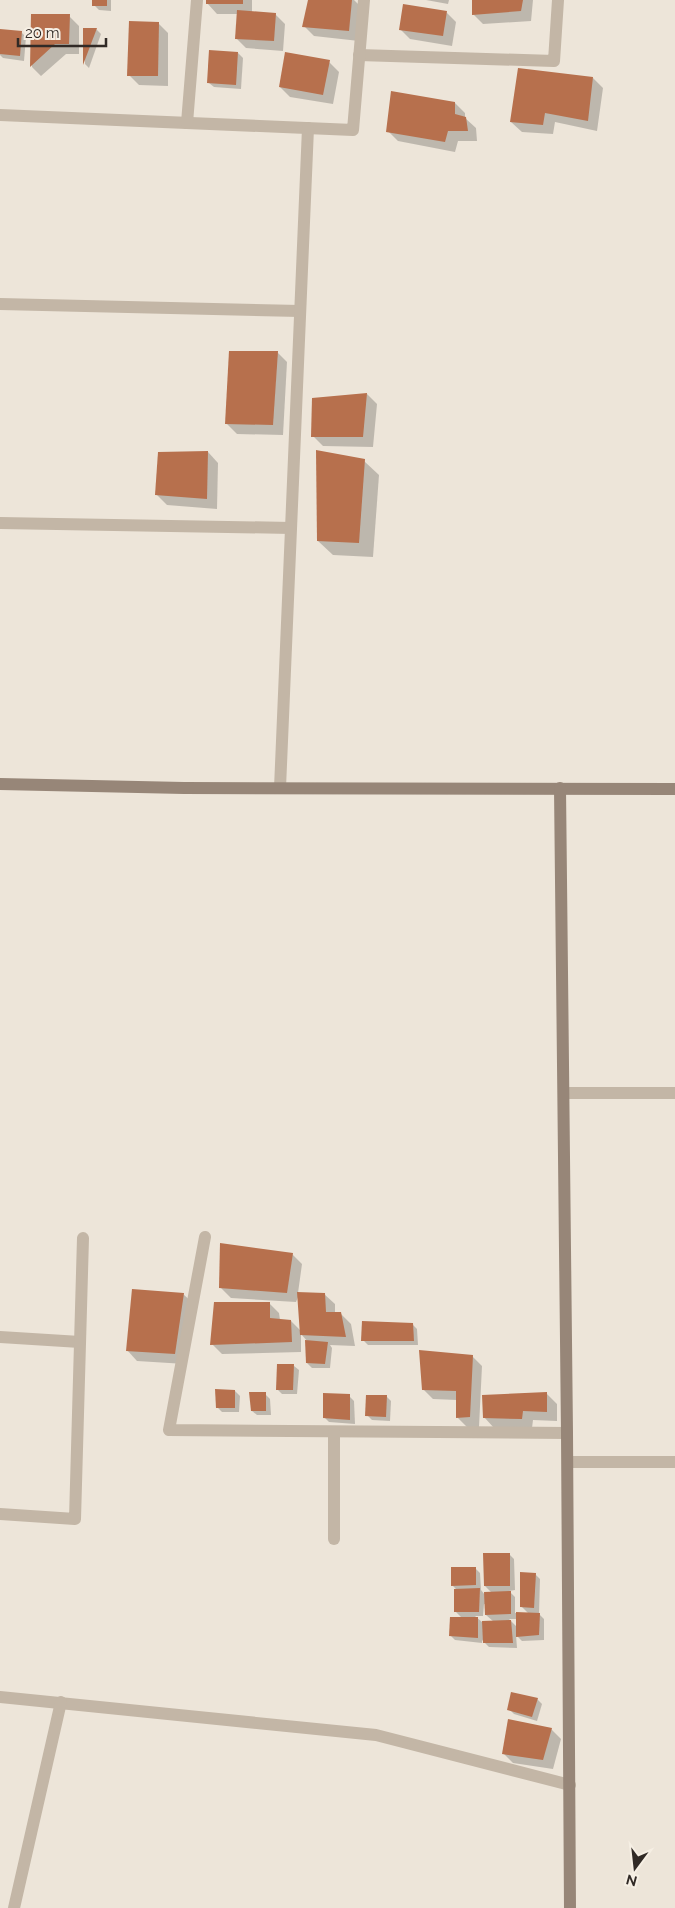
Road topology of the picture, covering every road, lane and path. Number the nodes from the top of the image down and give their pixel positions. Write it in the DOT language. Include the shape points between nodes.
graph roads {
  1 [pos="197,0"];
  2 [pos="364,0"];
  3 [pos="558,0"];
  4 [pos="360,55"];
  5 [pos="0,115"];
  6 [pos="187,123"];
  7 [pos="308,128"];
  8 [pos="0,304"];
  9 [pos="300,310"];
  10 [pos="0,523"];
  11 [pos="291,528"];
  12 [pos="0,784"];
  13 [pos="280,788"];
  14 [pos="560,788"];
  15 [pos="675,789"];
  16 [pos="564,1093"];
  17 [pos="675,1093"];
  18 [pos="205,1237"];
  19 [pos="83,1238"];
  20 [pos="0,1337"];
  21 [pos="80,1342"];
  22 [pos="334,1432"];
  23 [pos="568,1434"];
  24 [pos="568,1462"];
  25 [pos="675,1462"];
  26 [pos="0,1514"];
  27 [pos="334,1539"];
  28 [pos="0,1697"];
  29 [pos="60,1702"];
  30 [pos="570,1784"];
  31 [pos="14,1908"];
  32 [pos="570,1908"];
  1 -- 6 [label="street"];
  2 -- 4 [label="street"];
  3 -- 4 [label="street" via="554,61"];
  4 -- 7 [label="street" via="353,130"];
  5 -- 6 [label="street"];
  6 -- 7 [label="street"];
  7 -- 9 [label="street"];
  8 -- 9 [label="street"];
  9 -- 11 [label="street"];
  10 -- 11 [label="street"];
  11 -- 13 [label="street"];
  12 -- 13 [label="street"];
  13 -- 14 [label="street"];
  14 -- 15 [label="street"];
  14 -- 16 [label="street"];
  16 -- 17 [label="street"];
  16 -- 23 [label="street"];
  18 -- 22 [label="street" via="169,1430"];
  19 -- 21 [label="street"];
  20 -- 21 [label="street"];
  21 -- 26 [label="street" via="74,1519"];
  22 -- 23 [label="street"];
  22 -- 27 [label="street"];
  23 -- 24 [label="street"];
  24 -- 25 [label="street"];
  24 -- 30 [label="street"];
  28 -- 29 [label="street"];
  29 -- 30 [label="street" via="376,1735"];
  29 -- 31 [label="street"];
  30 -- 32 [label="street"];
}
